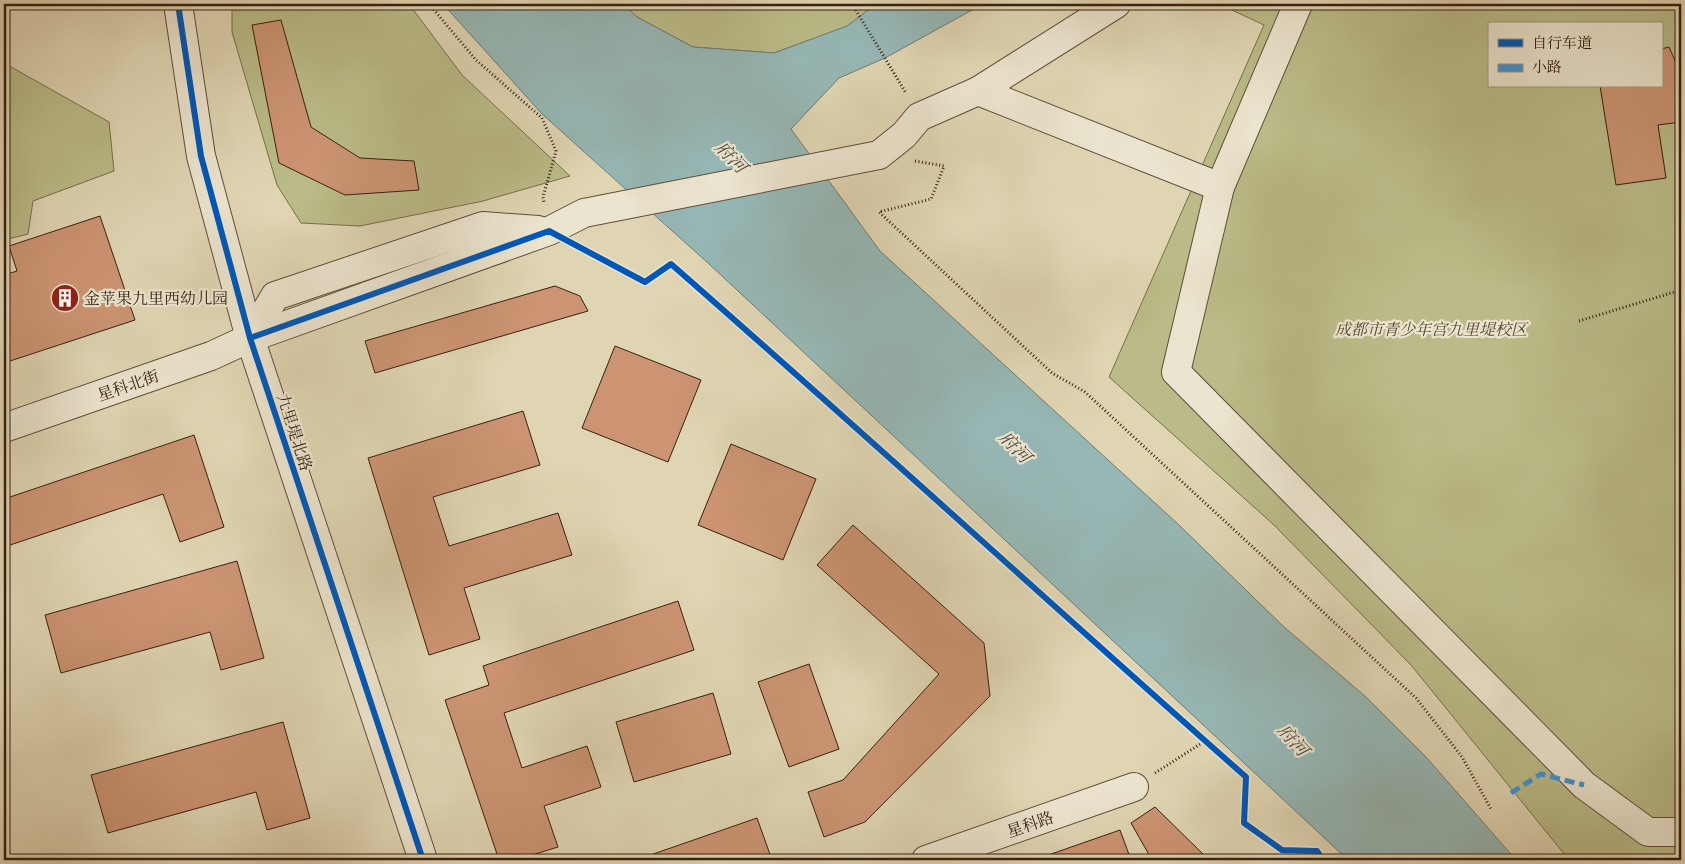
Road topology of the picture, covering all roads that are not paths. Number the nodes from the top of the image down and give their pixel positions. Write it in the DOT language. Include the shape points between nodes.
graph roads {
  1 [pos="178,4"];
  2 [pos="1116,4"];
  3 [pos="1298,4"];
  4 [pos="978,91"];
  5 [pos="1220,187"];
  6 [pos="250,338"];
  7 [pos="4,428"];
  8 [pos="1134,788"];
  9 [pos="1681,832"];
  10 [pos="423,860"];
  11 [pos="926,860"];
  1 -- 6 [label="street, 九里堤北路" via="201,156"];
  2 -- 4 [label="street"];
  3 -- 5 [label="street"];
  4 -- 5 [label="street"];
  4 -- 6 [label="street, 星科北街" via="920,117 880,155 584,213 549,231"];
  5 -- 9 [label="street" via="1176,372 1584,785 1648,832"];
  6 -- 7 [label="street, 星科北街" via="211,356"];
  6 -- 10 [label="street, 九里堤北路"];
  8 -- 11 [label="street, 星科路"];
}
